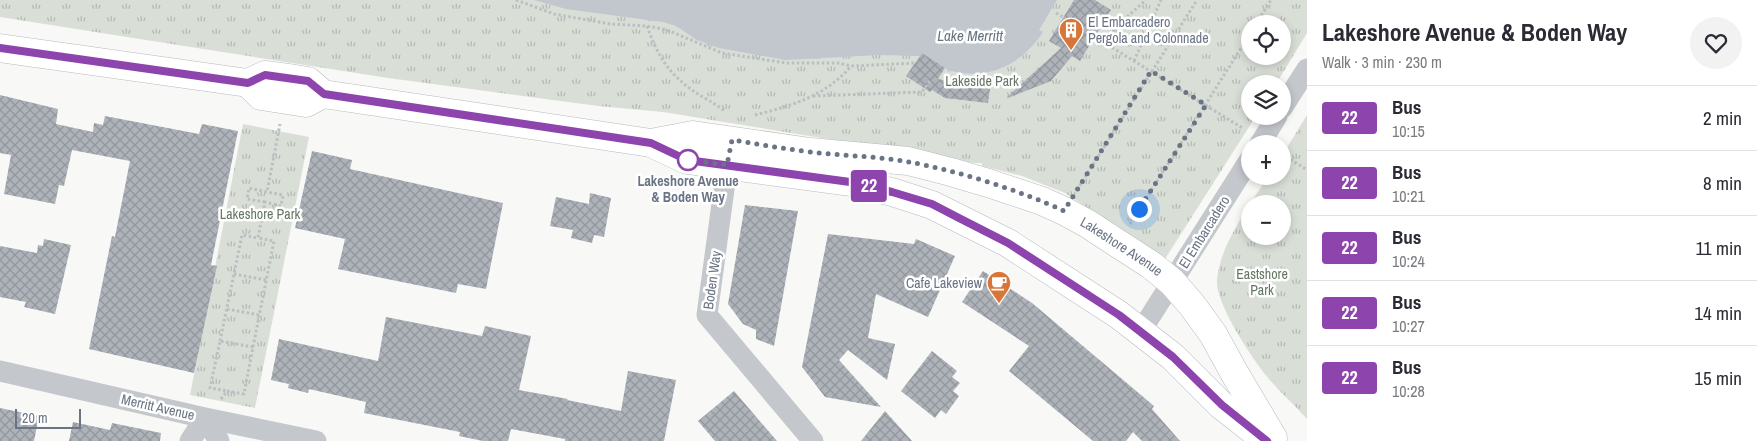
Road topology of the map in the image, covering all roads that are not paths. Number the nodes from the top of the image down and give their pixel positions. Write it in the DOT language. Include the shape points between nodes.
graph roads {
  1 [pos="0,48"];
  2 [pos="1307,70"];
  3 [pos="1291,94"];
  4 [pos="1266,125"];
  5 [pos="1254,135"];
  6 [pos="729,153"];
  7 [pos="1241,173"];
  8 [pos="1172,282"];
  9 [pos="1141,331"];
  10 [pos="0,371"];
  11 [pos="205,418"];
  12 [pos="190,441"];
  13 [pos="219,441"];
  14 [pos="316,441"];
  15 [pos="813,441"];
  16 [pos="1267,441"];
  17 [pos="1275,441"];
  1 -- 6 [label="main road, Lakeshore Avenue" via="248,83 261,96 292,101 306,103 324,94 651,143 687,160"];
  2 -- 3 [label="street"];
  4 -- 5 [label="street"];
  6 -- 8 [label="main road, Lakeshore Avenue" via="810,152 908,162 951,172 1064,211 1118,243"];
  6 -- 9 [label="main road, Lakeshore Avenue" via="932,204 1008,243"];
  6 -- 15 [label="street, Boden Way" via="707,315"];
  7 -- 8 [label="street, El Embarcadero"];
  8 -- 9 [label="street, El Embarcadero"];
  8 -- 17 [label="main road, Lakeshore Avenue" via="1213,334"];
  9 -- 16 [label="main road, Lakeshore Avenue"];
  10 -- 11 [label="street, Merritt Avenue"];
  11 -- 12 [label="street"];
  11 -- 13 [label="street"];
  11 -- 14 [label="street, Merritt Avenue"];
}
